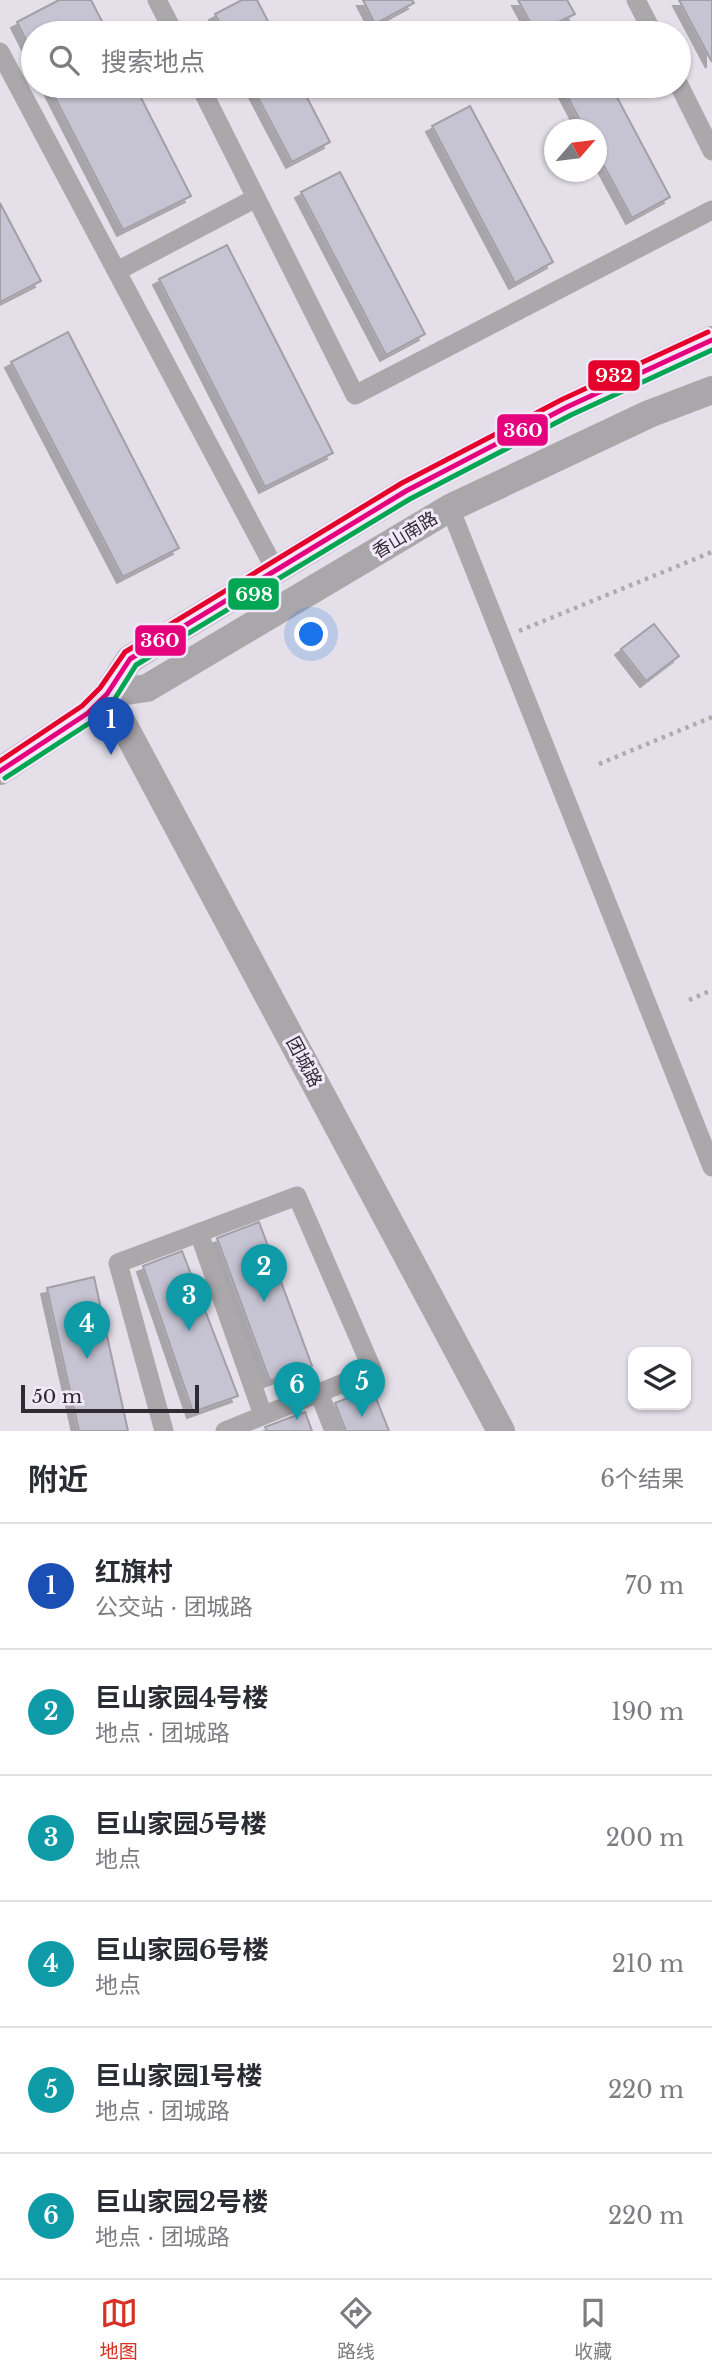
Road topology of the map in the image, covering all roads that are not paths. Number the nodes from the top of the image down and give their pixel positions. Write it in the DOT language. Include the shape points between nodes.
graph roads {
  1 [pos="157,0"];
  2 [pos="636,0"];
  3 [pos="168,21"];
  4 [pos="647,21"];
  5 [pos="0,52"];
  6 [pos="21,91"];
  7 [pos="25,98"];
  8 [pos="206,98"];
  9 [pos="686,98"];
  10 [pos="712,151"];
  11 [pos="256,198"];
  12 [pos="712,211"];
  13 [pos="117,271"];
  14 [pos="712,340"];
  15 [pos="712,390"];
  16 [pos="450,508"];
  17 [pos="276,571"];
  18 [pos="107,694"];
  19 [pos="1,768"];
  20 [pos="712,1167"];
  21 [pos="199,1233"];
  22 [pos="319,1393"];
  23 [pos="254,1423"];
  24 [pos="164,1431"];
  25 [pos="225,1431"];
  26 [pos="334,1431"];
  27 [pos="501,1431"];
  1 -- 3 [label="street"];
  2 -- 4 [label="street"];
  5 -- 6 [label="street"];
  7 -- 13 [label="street"];
  8 -- 11 [label="street"];
  9 -- 10 [label="street"];
  11 -- 12 [label="street" via="355,395"];
  11 -- 13 [label="street"];
  13 -- 17 [label="street"];
  14 -- 17 [label="street, 香山南路" via="568,407 406,491"];
  15 -- 16 [label="street, 香山南路" via="649,414"];
  16 -- 18 [label="street, 香山南路" via="147,688"];
  16 -- 20 [label="street"];
  17 -- 18 [label="street, 香山南路" via="130,659"];
  18 -- 19 [label="street, 香山南路" via="88,713"];
  18 -- 27 [label="street, 团城路"];
  21 -- 22 [label="street" via="297,1196 373,1371"];
  21 -- 23 [label="street"];
  21 -- 24 [label="street" via="118,1264"];
  22 -- 23 [label="street"];
  22 -- 26 [label="street"];
  23 -- 25 [label="street"];
}
